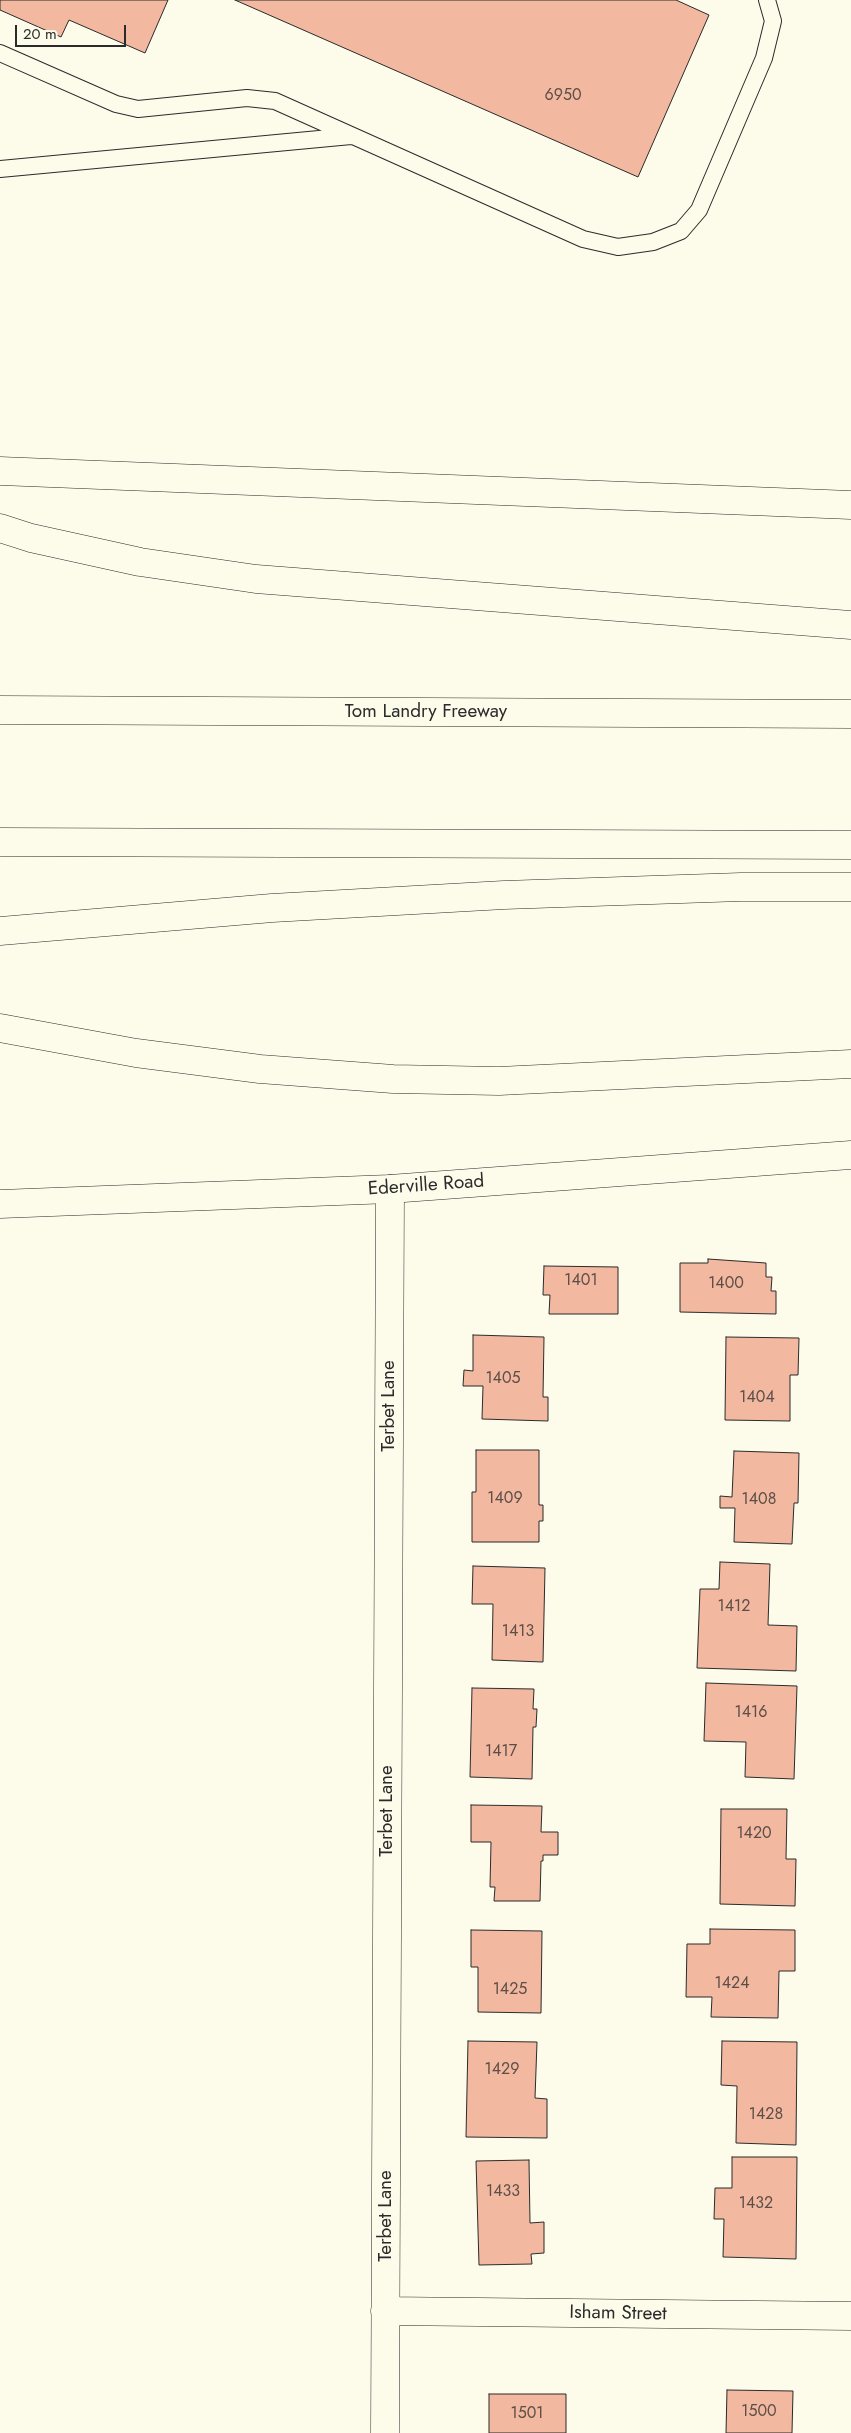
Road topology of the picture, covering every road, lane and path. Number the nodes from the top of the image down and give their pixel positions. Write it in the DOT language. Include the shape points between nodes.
graph roads {
  1 [pos="767,0"];
  2 [pos="0,53"];
  3 [pos="353,136"];
  4 [pos="0,169"];
  5 [pos="0,471"];
  6 [pos="851,505"];
  7 [pos="0,528"];
  8 [pos="851,625"];
  9 [pos="0,710"];
  10 [pos="851,714"];
  11 [pos="0,842"];
  12 [pos="851,845"];
  13 [pos="851,887"];
  14 [pos="0,932"];
  15 [pos="0,1028"];
  16 [pos="851,1064"];
  17 [pos="851,1155"];
  18 [pos="390,1189"];
  19 [pos="0,1204"];
  20 [pos="385,2312"];
  21 [pos="851,2316"];
  22 [pos="385,2433"];
  1 -- 3 [label="lane" via="773,21 764,58 699,210 681,231 653,242 618,247 583,239"];
  2 -- 3 [label="lane" via="116,104 138,109 247,98 275,101"];
  3 -- 4 [label="lane"];
  5 -- 6 [label="main road"];
  7 -- 8 [label="main road" via="140,562 256,579"];
  9 -- 10 [label="main road, Tom Landry Freeway"];
  11 -- 12 [label="main road"];
  13 -- 14 [label="main road" via="494,895 272,908"];
  15 -- 16 [label="main road" via="136,1053 260,1069 394,1079 519,1081"];
  17 -- 18 [label="main road, Ederville Road"];
  18 -- 19 [label="main road, Ederville Road"];
  18 -- 20 [label="main road, Terbet Lane"];
  20 -- 21 [label="main road, Isham Street"];
  20 -- 22 [label="main road, Terbet Lane"];
}
